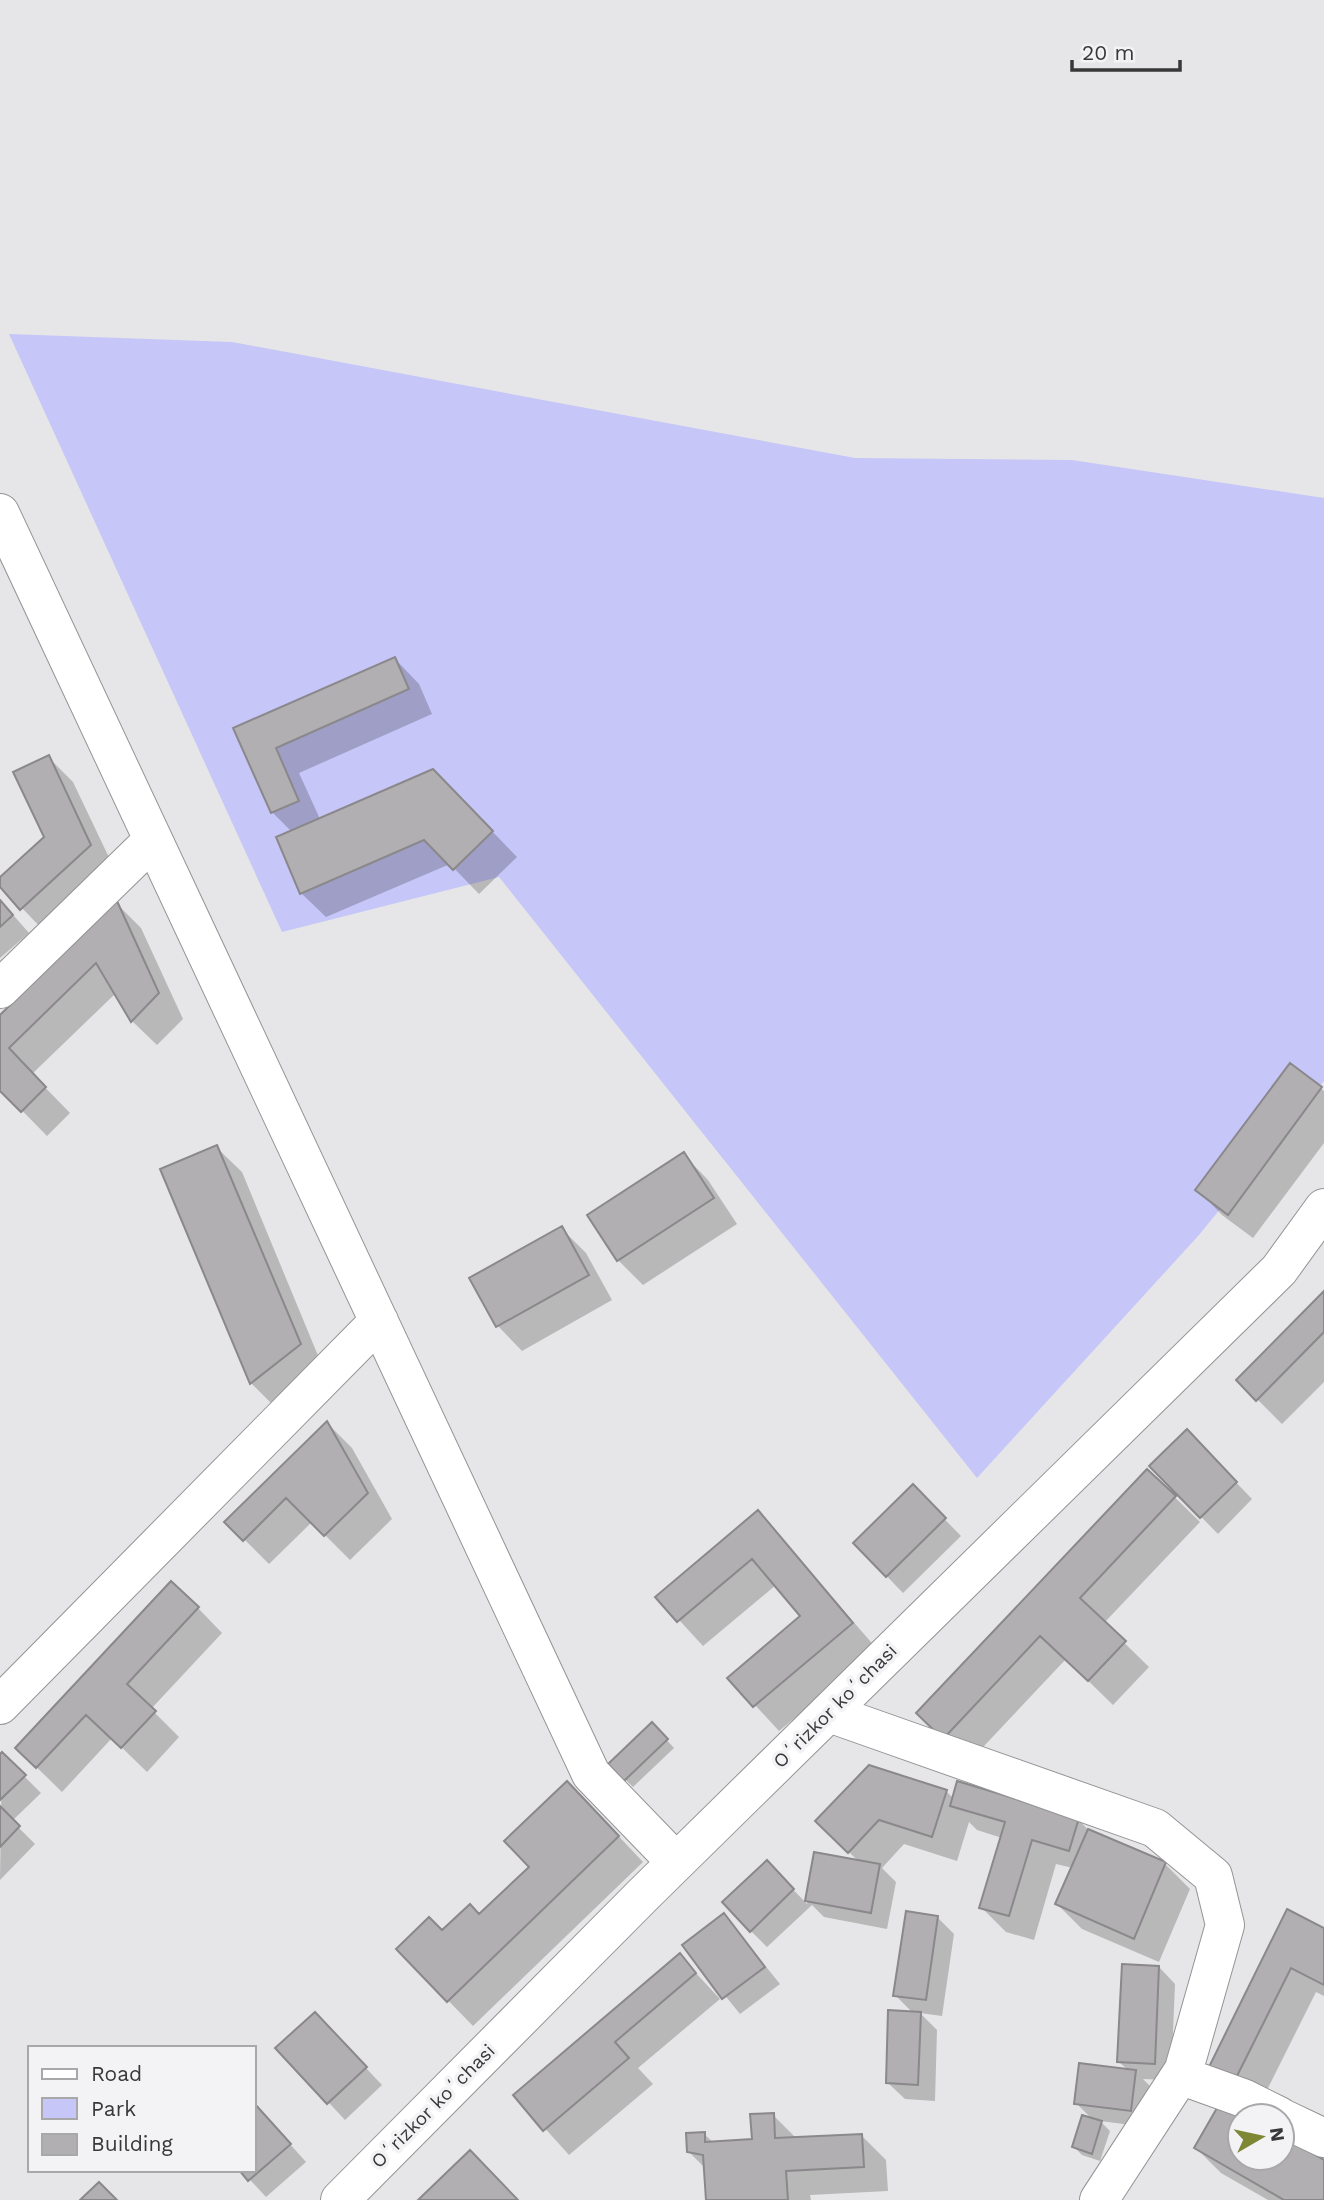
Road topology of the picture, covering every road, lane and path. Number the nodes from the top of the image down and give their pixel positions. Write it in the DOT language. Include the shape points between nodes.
graph roads {
  1 [pos="0,513"];
  2 [pos="153,840"];
  3 [pos="0,989"];
  4 [pos="1324,1208"];
  5 [pos="379,1321"];
  6 [pos="0,1705"];
  7 [pos="828,1713"];
  8 [pos="676,1862"];
  9 [pos="1183,2071"];
  10 [pos="1251,2102"];
  11 [pos="1296,2125"];
  12 [pos="1324,2138"];
  13 [pos="340,2200"];
  14 [pos="1098,2200"];
  1 -- 2 [label="street"];
  2 -- 3 [label="street"];
  2 -- 5 [label="street"];
  4 -- 7 [label="street, Oʻrizkor koʻchasi" via="1279,1270"];
  5 -- 6 [label="street"];
  5 -- 8 [label="street" via="591,1774"];
  7 -- 8 [label="street, Oʻrizkor koʻchasi"];
  7 -- 9 [label="street" via="1155,1828 1213,1876 1225,1925"];
  8 -- 13 [label="street, Oʻrizkor koʻchasi"];
  9 -- 10 [label="street" via="1182,2076"];
  9 -- 14 [label="street"];
  11 -- 12 [label="street"];
}
